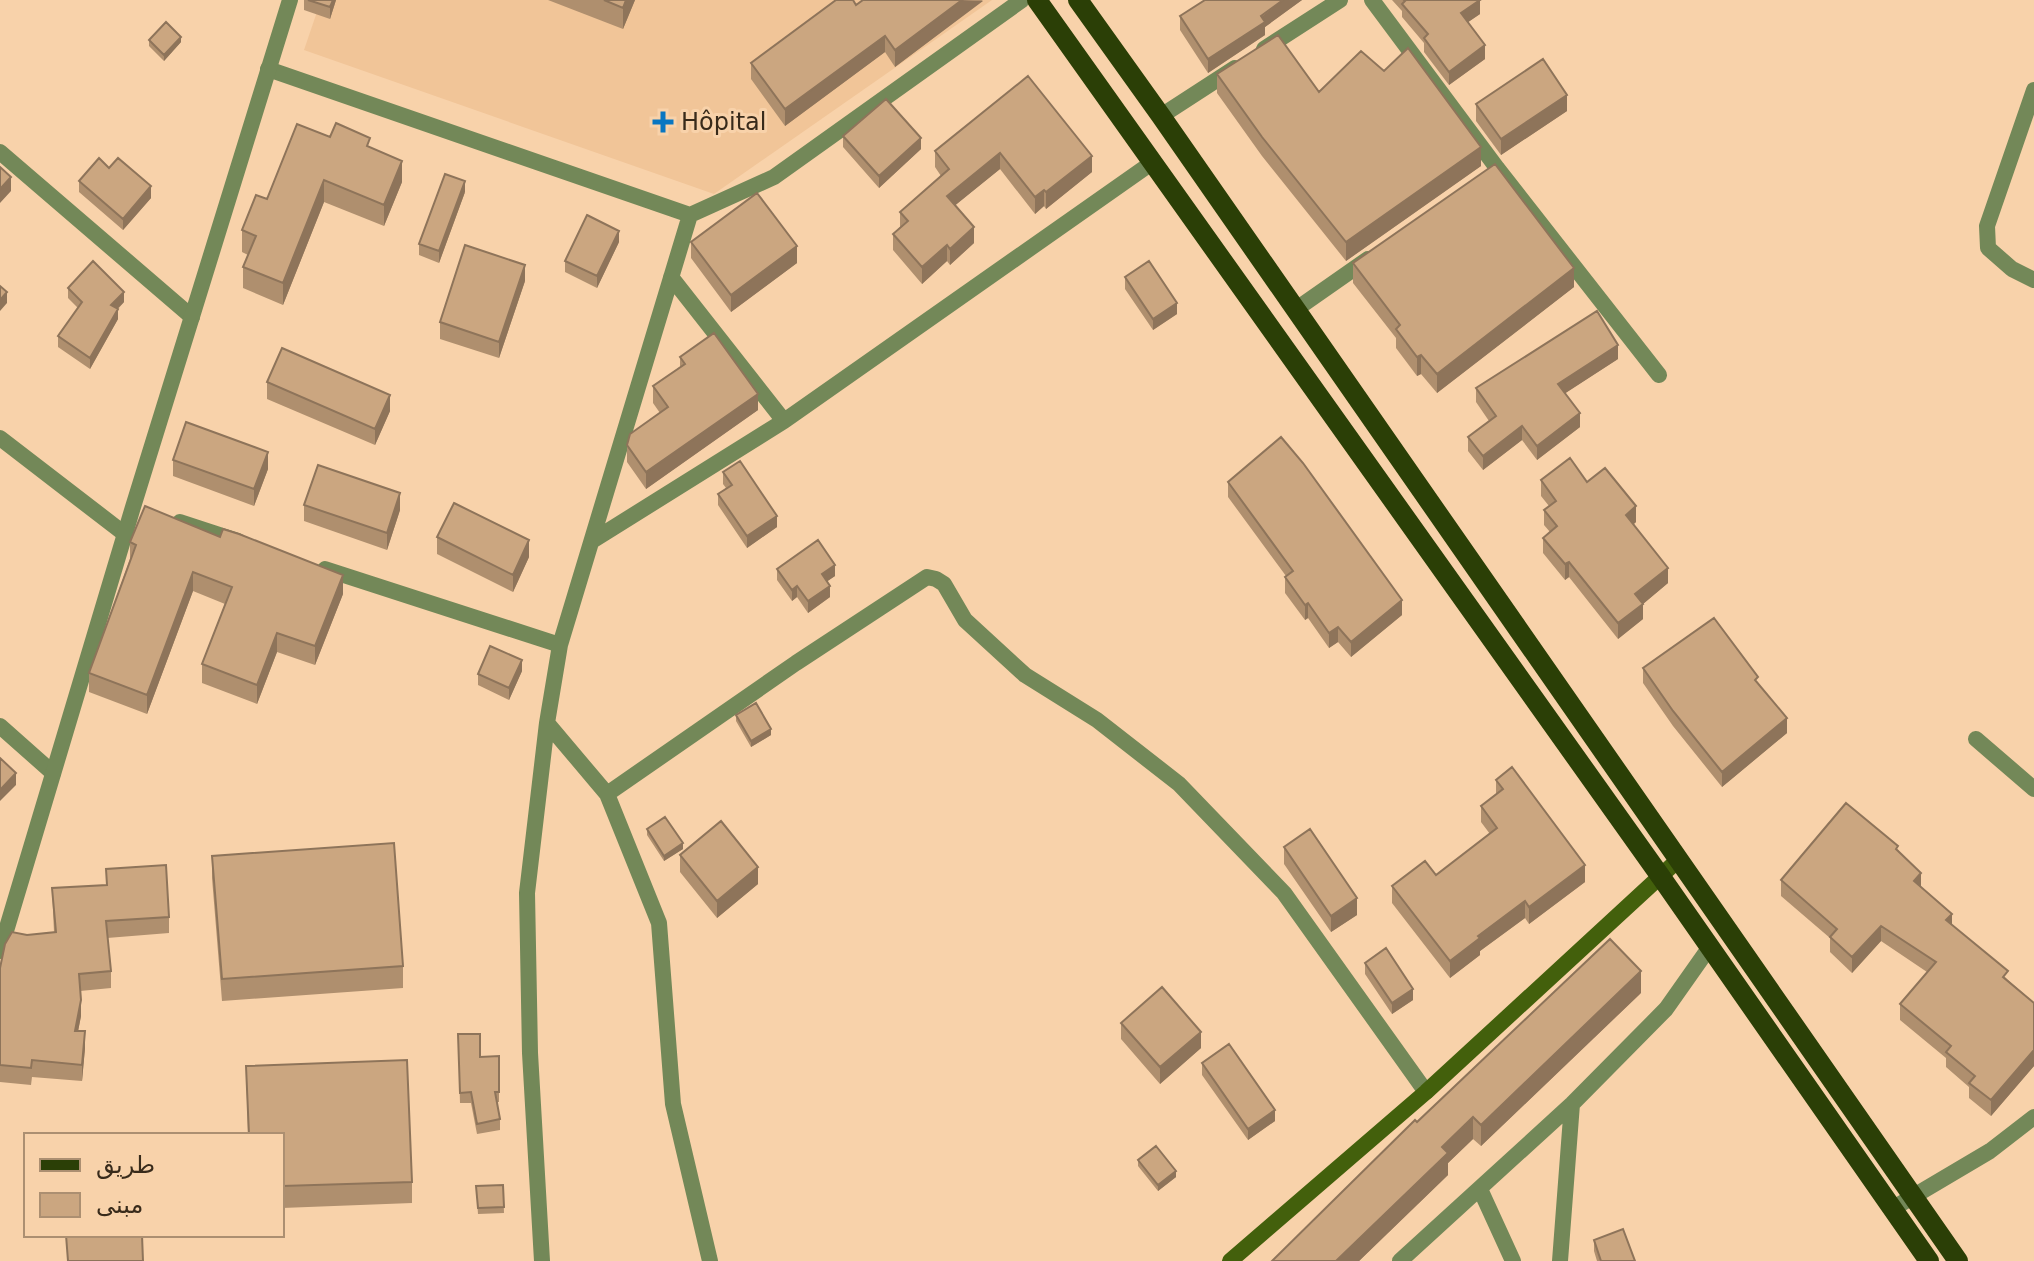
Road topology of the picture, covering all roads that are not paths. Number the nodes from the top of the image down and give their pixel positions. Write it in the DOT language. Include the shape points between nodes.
graph roads {
  1 [pos="290,0"];
  2 [pos="1022,0"];
  3 [pos="1037,0"];
  4 [pos="1078,0"];
  5 [pos="1340,0"];
  6 [pos="1372,0"];
  7 [pos="268,69"];
  8 [pos="2034,90"];
  9 [pos="1161,116"];
  10 [pos="0,152"];
  11 [pos="1153,162"];
  12 [pos="690,215"];
  13 [pos="1384,248"];
  14 [pos="671,277"];
  15 [pos="2034,280"];
  16 [pos="1295,310"];
  17 [pos="192,317"];
  18 [pos="1659,375"];
  19 [pos="784,421"];
  20 [pos="0,438"];
  21 [pos="148,512"];
  22 [pos="126,535"];
  23 [pos="592,541"];
  24 [pos="251,545"];
  25 [pos="310,564"];
  26 [pos="560,645"];
  27 [pos="547,723"];
  28 [pos="0,726"];
  29 [pos="1976,739"];
  30 [pos="53,773"];
  31 [pos="2034,789"];
  32 [pos="607,794"];
  33 [pos="1678,860"];
  34 [pos="1661,877"];
  35 [pos="1709,948"];
  36 [pos="0,951"];
  37 [pos="1426,1092"];
  38 [pos="1572,1104"];
  39 [pos="2034,1117"];
  40 [pos="1480,1189"];
  41 [pos="1911,1196"];
  42 [pos="1892,1209"];
  43 [pos="542,1261"];
  44 [pos="710,1261"];
  45 [pos="1230,1261"];
  46 [pos="1400,1261"];
  47 [pos="1513,1261"];
  48 [pos="1560,1261"];
  49 [pos="1929,1261"];
  50 [pos="1958,1261"];
  1 -- 7 [label="street"];
  2 -- 12 [label="street" via="774,177"];
  3 -- 11 [label="main road"];
  4 -- 9 [label="main road"];
  5 -- 9 [label="street"];
  6 -- 18 [label="street" via="1491,172"];
  7 -- 12 [label="street"];
  7 -- 17 [label="street"];
  8 -- 15 [label="street" via="1987,226 1988,248"];
  9 -- 16 [label="main road"];
  10 -- 17 [label="street"];
  11 -- 19 [label="street"];
  11 -- 34 [label="main road"];
  12 -- 14 [label="street"];
  13 -- 16 [label="street"];
  14 -- 19 [label="street"];
  14 -- 23 [label="street"];
  16 -- 33 [label="main road"];
  17 -- 21 [label="street"];
  19 -- 23 [label="street"];
  20 -- 22 [label="street"];
  21 -- 22 [label="street"];
  21 -- 24 [label="street"];
  22 -- 30 [label="street"];
  23 -- 26 [label="street"];
  25 -- 26 [label="street"];
  26 -- 27 [label="street"];
  27 -- 32 [label="street"];
  27 -- 43 [label="street" via="527,893"];
  28 -- 30 [label="street"];
  29 -- 31 [label="street"];
  30 -- 36 [label="street"];
  32 -- 37 [label="street" via="927,577 936,579 965,620 1015,666 1097,720 1179,784 1284,893"];
  32 -- 44 [label="street" via="659,923 673,1104"];
  33 -- 34 [label="main road"];
  33 -- 41 [label="main road"];
  34 -- 35 [label="main road"];
  34 -- 37 [label="main road"];
  35 -- 38 [label="street" via="1666,1009"];
  35 -- 42 [label="main road"];
  37 -- 45 [label="main road"];
  38 -- 40 [label="street"];
  38 -- 48 [label="street"];
  39 -- 41 [label="street" via="1990,1151"];
  40 -- 46 [label="street"];
  40 -- 47 [label="street"];
  41 -- 42 [label="street"];
  41 -- 50 [label="main road"];
  42 -- 49 [label="main road"];
}
